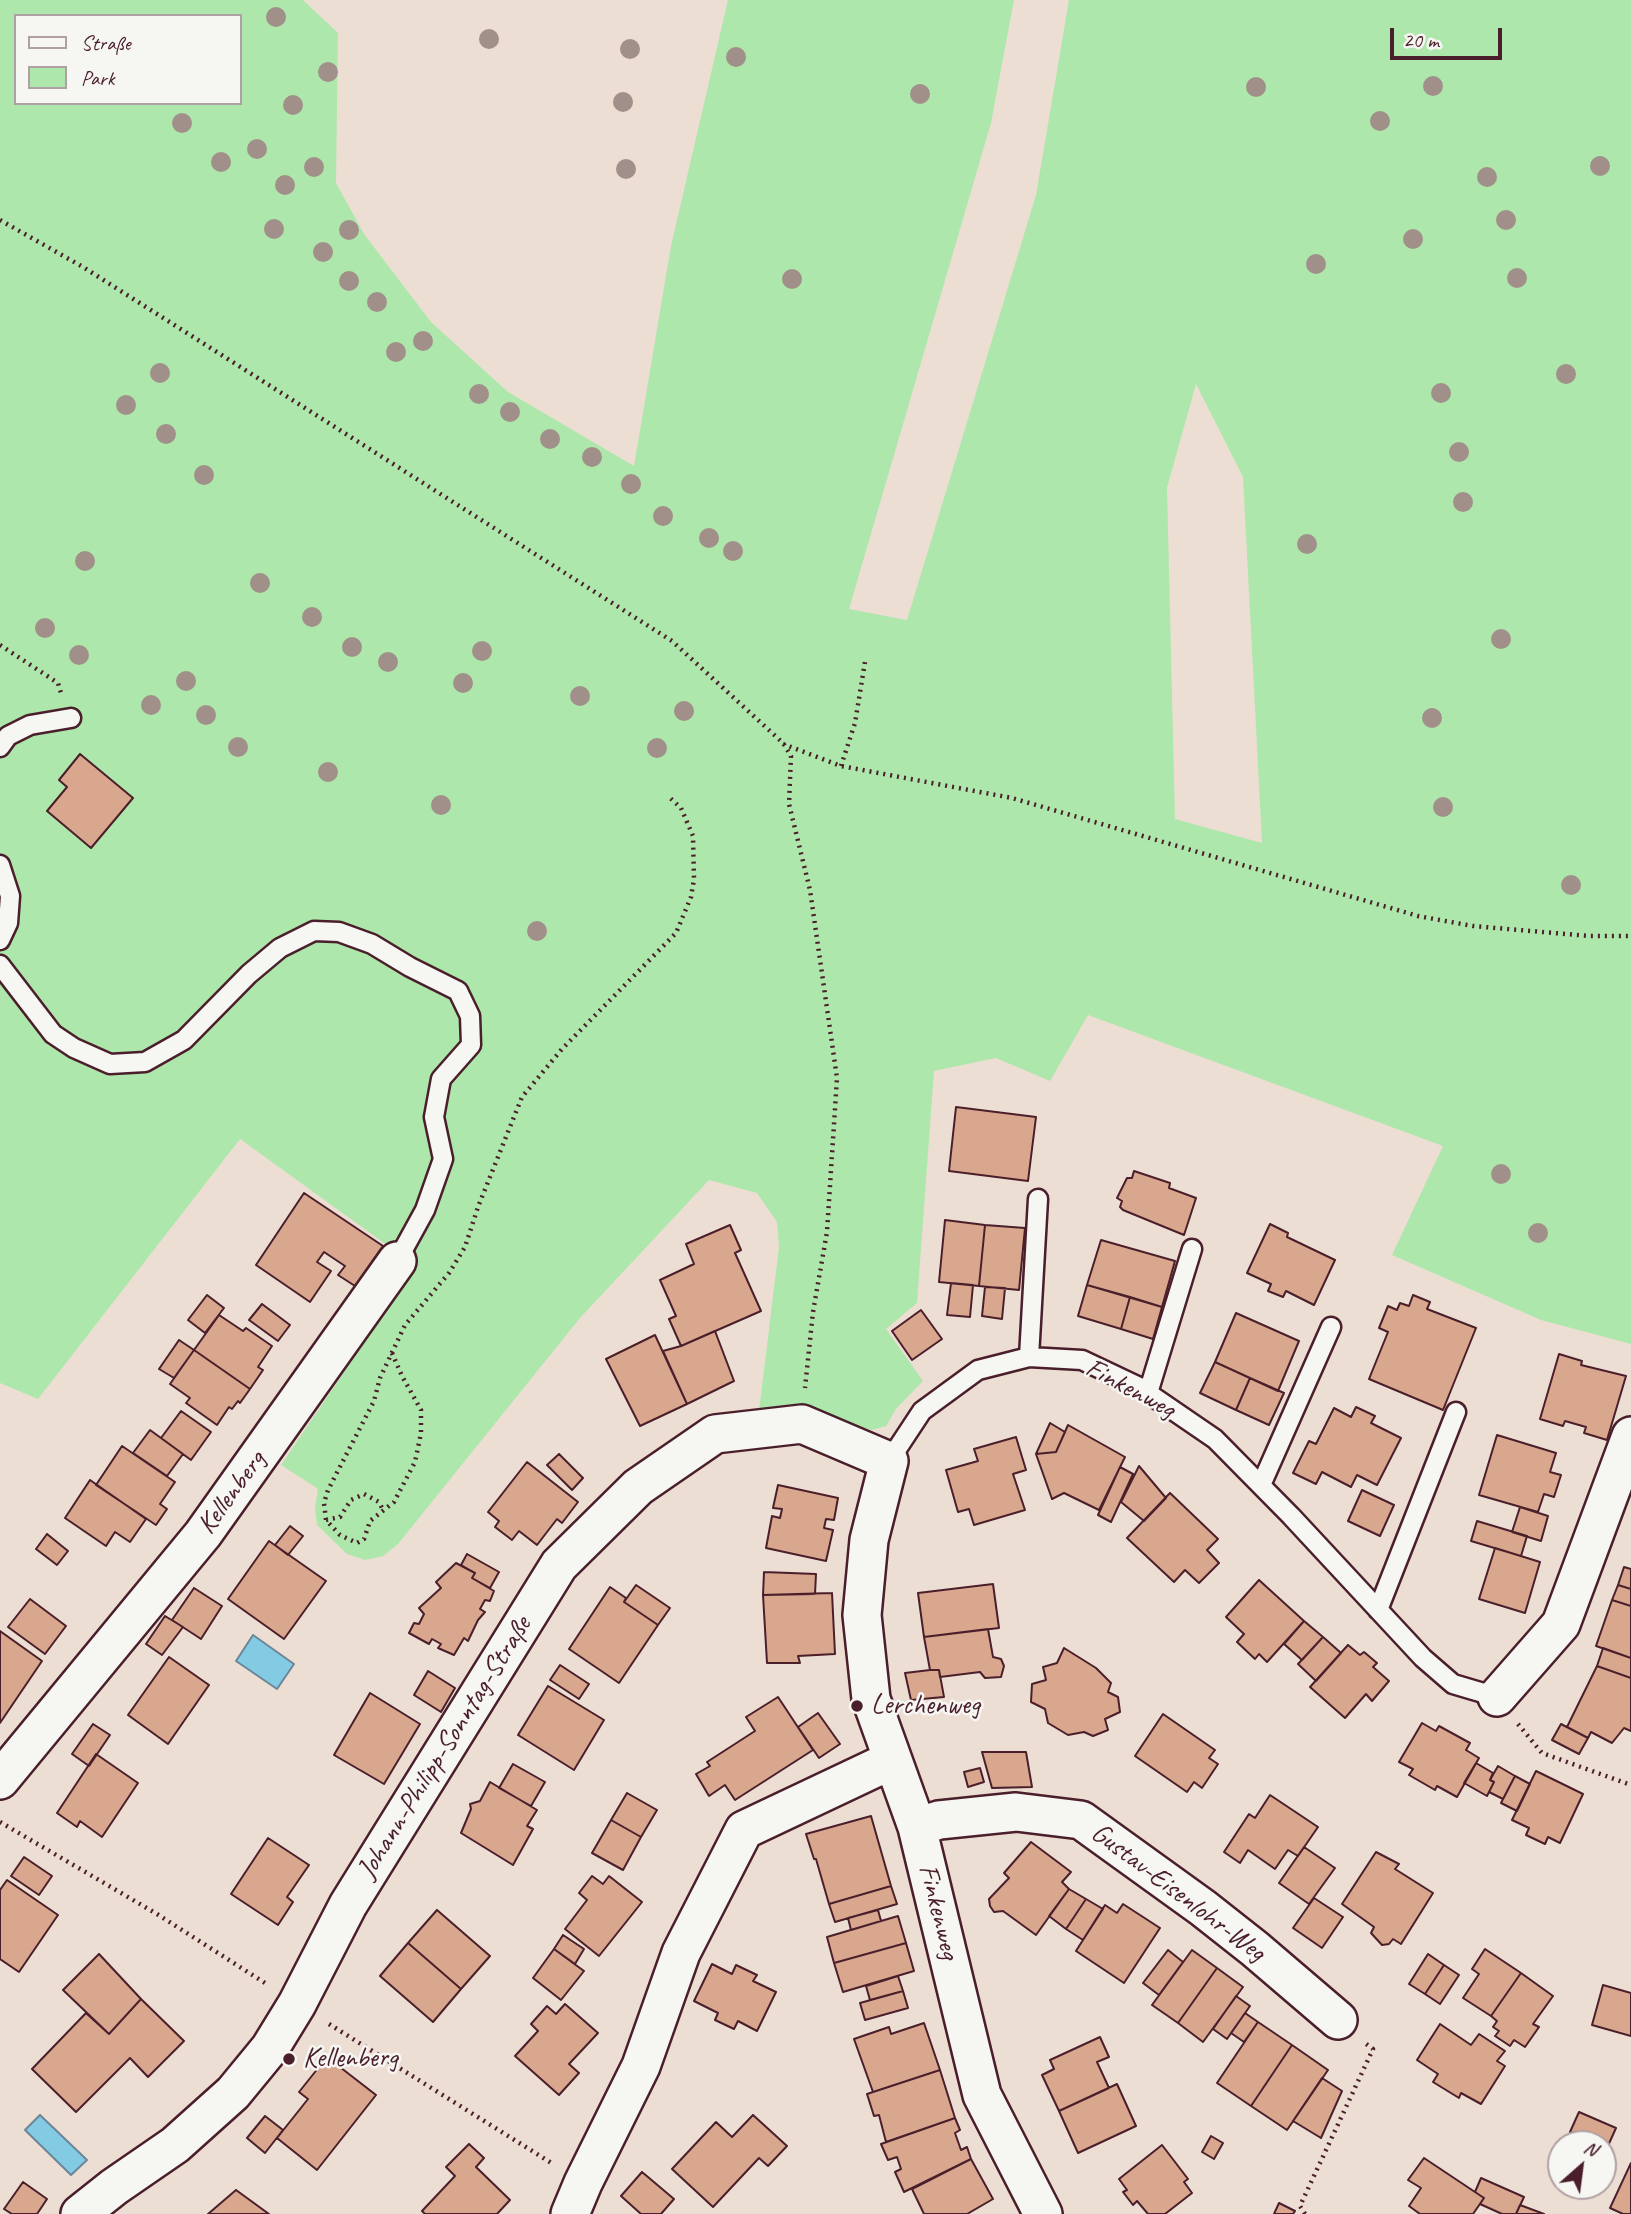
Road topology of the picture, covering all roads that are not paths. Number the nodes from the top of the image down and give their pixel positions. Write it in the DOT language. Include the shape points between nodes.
graph roads {
  1 [pos="71,718"];
  2 [pos="0,747"];
  3 [pos="0,865"];
  4 [pos="0,941"];
  5 [pos="0,965"];
  6 [pos="1038,1199"];
  7 [pos="1192,1249"];
  8 [pos="397,1261"];
  9 [pos="1331,1327"];
  10 [pos="1029,1357"];
  11 [pos="1148,1393"];
  12 [pos="1456,1412"];
  13 [pos="1631,1437"];
  14 [pos="889,1461"];
  15 [pos="1261,1485"];
  16 [pos="1378,1610"];
  17 [pos="1497,1697"];
  18 [pos="892,1760"];
  19 [pos="0,1780"];
  20 [pos="917,1827"];
  21 [pos="1338,2020"];
  22 [pos="80,2214"];
  23 [pos="570,2214"];
  24 [pos="1043,2214"];
  1 -- 2 [label="lane" via="30,724 8,736"];
  3 -- 4 [label="lane" via="10,896 8,923"];
  5 -- 8 [label="lane" via="53,1034 110,1064 145,1062 184,1040 280,947 314,931 339,932 372,944 458,991 470,1016 471,1045 441,1079 434,1117 443,1159 425,1210"];
  6 -- 10 [label="lane"];
  7 -- 11 [label="lane"];
  8 -- 19 [label="street, Kellenberg" via="203,1534"];
  9 -- 15 [label="lane"];
  10 -- 11 [label="lane, Finkenweg" via="1082,1360"];
  10 -- 14 [label="lane, Finkenweg" via="978,1370 922,1411"];
  11 -- 15 [label="lane, Finkenweg" via="1215,1439"];
  12 -- 16 [label="lane"];
  13 -- 17 [label="street, Finkenweg" via="1560,1624"];
  14 -- 18 [label="street, Finkenweg" via="869,1540 862,1615 871,1699"];
  14 -- 22 [label="street, Johann-Philipp-Sonntag-Straße" via="802,1424 715,1434 638,1487 559,1565 348,1905 270,2048 233,2093 175,2145"];
  15 -- 16 [label="lane, Finkenweg"];
  16 -- 17 [label="lane, Finkenweg" via="1453,1684"];
  18 -- 20 [label="street, Finkenweg"];
  18 -- 23 [label="street" via="744,1830 681,1953 641,2066"];
  20 -- 21 [label="street, Gustav-Eisenlohr-Weg" via="939,1820 1016,1812 1081,1820 1203,1908"];
  20 -- 24 [label="street, Finkenweg" via="982,2095"];
}
